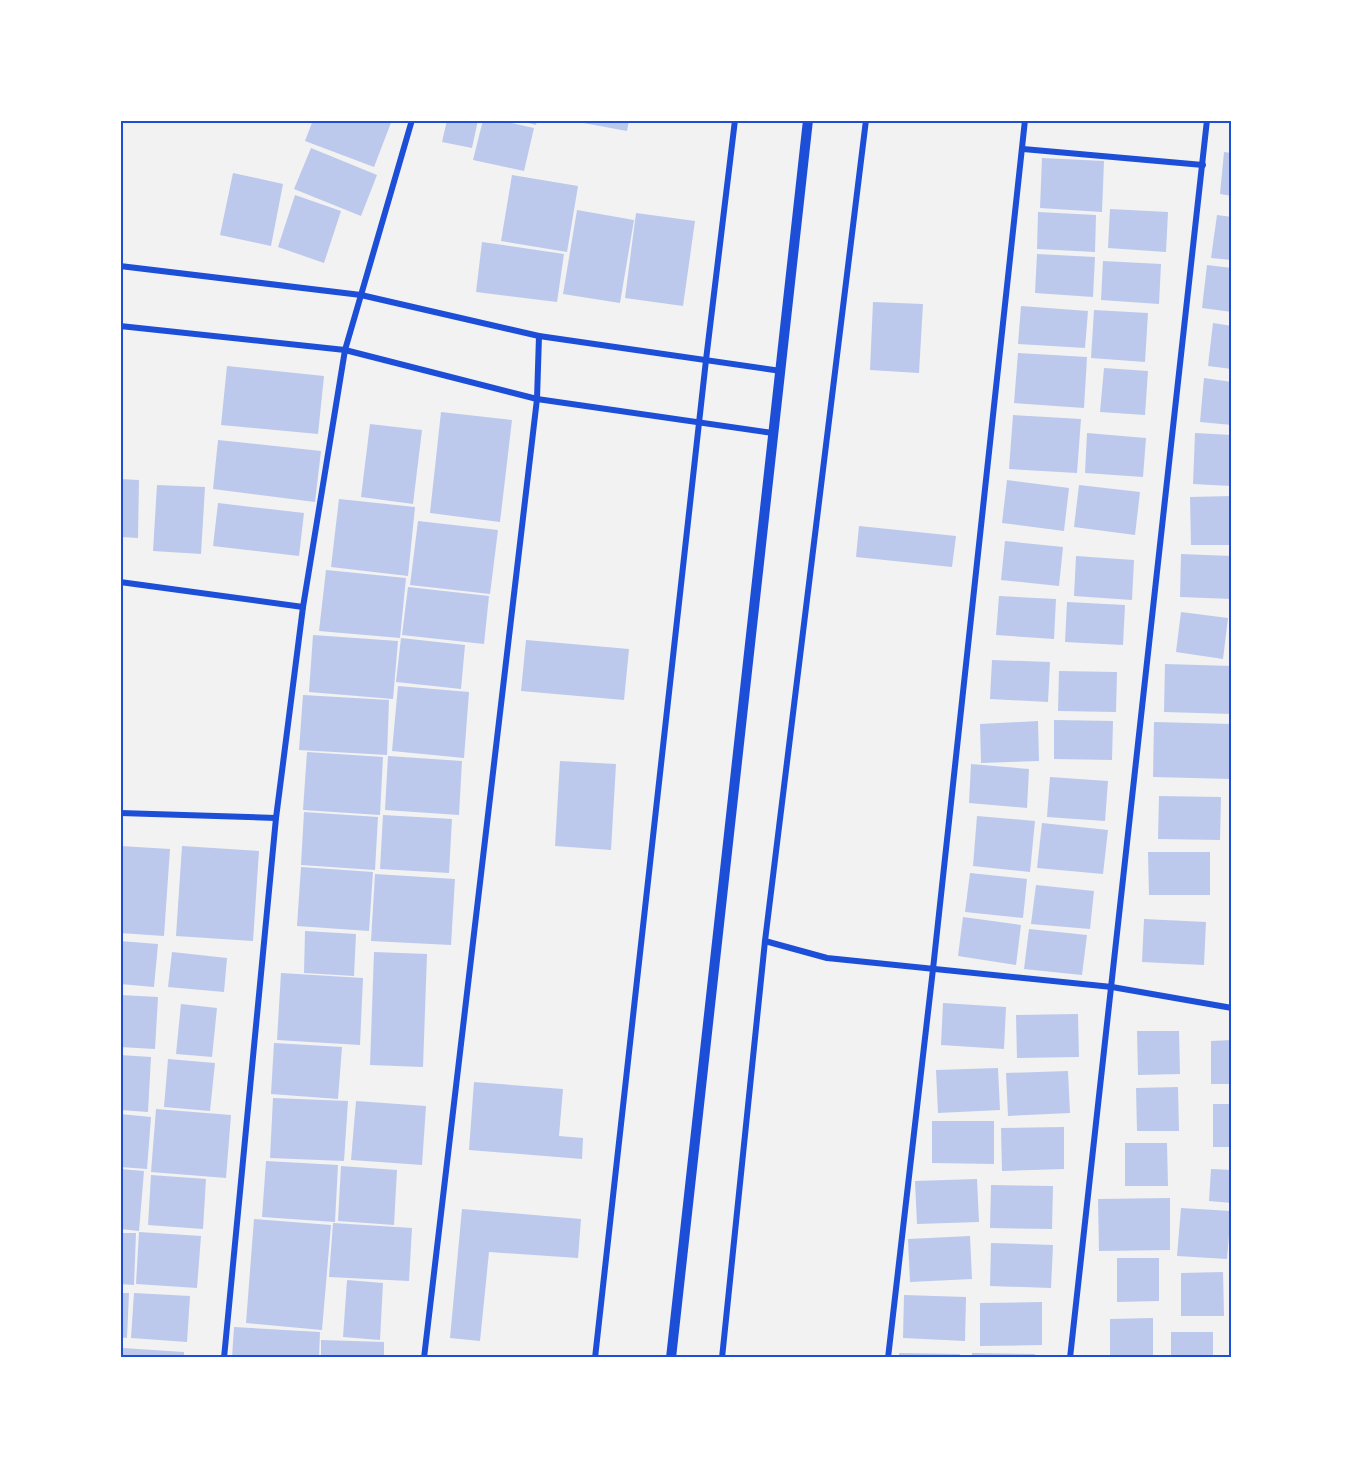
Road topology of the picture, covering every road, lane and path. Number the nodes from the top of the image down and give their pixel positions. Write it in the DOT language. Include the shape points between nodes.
graph roads {
  1 [pos="412,120"];
  2 [pos="735,120"];
  3 [pos="808,120"];
  4 [pos="866,120"];
  5 [pos="1025,120"];
  6 [pos="1207,120"];
  7 [pos="1023,149"];
  8 [pos="1203,165"];
  9 [pos="120,266"];
  10 [pos="362,295"];
  11 [pos="120,326"];
  12 [pos="539,336"];
  13 [pos="345,350"];
  14 [pos="706,360"];
  15 [pos="781,370"];
  16 [pos="537,399"];
  17 [pos="700,422"];
  18 [pos="773,433"];
  19 [pos="120,582"];
  20 [pos="303,607"];
  21 [pos="120,813"];
  22 [pos="276,818"];
  23 [pos="765,941"];
  24 [pos="933,969"];
  25 [pos="1112,987"];
  26 [pos="1232,1008"];
  27 [pos="224,1358"];
  28 [pos="424,1358"];
  29 [pos="595,1358"];
  30 [pos="671,1358"];
  31 [pos="723,1358"];
  32 [pos="888,1358"];
  33 [pos="1070,1358"];
  1 -- 10 [label="street"];
  2 -- 14 [label="street"];
  3 -- 15 [label="street"];
  4 -- 23 [label="street"];
  5 -- 7 [label="street"];
  6 -- 8 [label="street"];
  7 -- 8 [label="street"];
  7 -- 24 [label="street"];
  8 -- 25 [label="street"];
  9 -- 10 [label="street"];
  10 -- 12 [label="street"];
  10 -- 13 [label="street"];
  11 -- 13 [label="street"];
  12 -- 14 [label="street"];
  12 -- 16 [label="street"];
  13 -- 16 [label="street"];
  13 -- 20 [label="street"];
  14 -- 15 [label="street"];
  14 -- 17 [label="street"];
  15 -- 18 [label="street"];
  16 -- 17 [label="street"];
  16 -- 28 [label="street"];
  17 -- 18 [label="street"];
  17 -- 29 [label="street"];
  18 -- 30 [label="street"];
  19 -- 20 [label="street"];
  20 -- 22 [label="street"];
  21 -- 22 [label="street"];
  22 -- 27 [label="street"];
  23 -- 24 [label="street" via="827,958"];
  23 -- 31 [label="street"];
  24 -- 25 [label="street"];
  24 -- 32 [label="street"];
  25 -- 26 [label="street"];
  25 -- 33 [label="street"];
}
